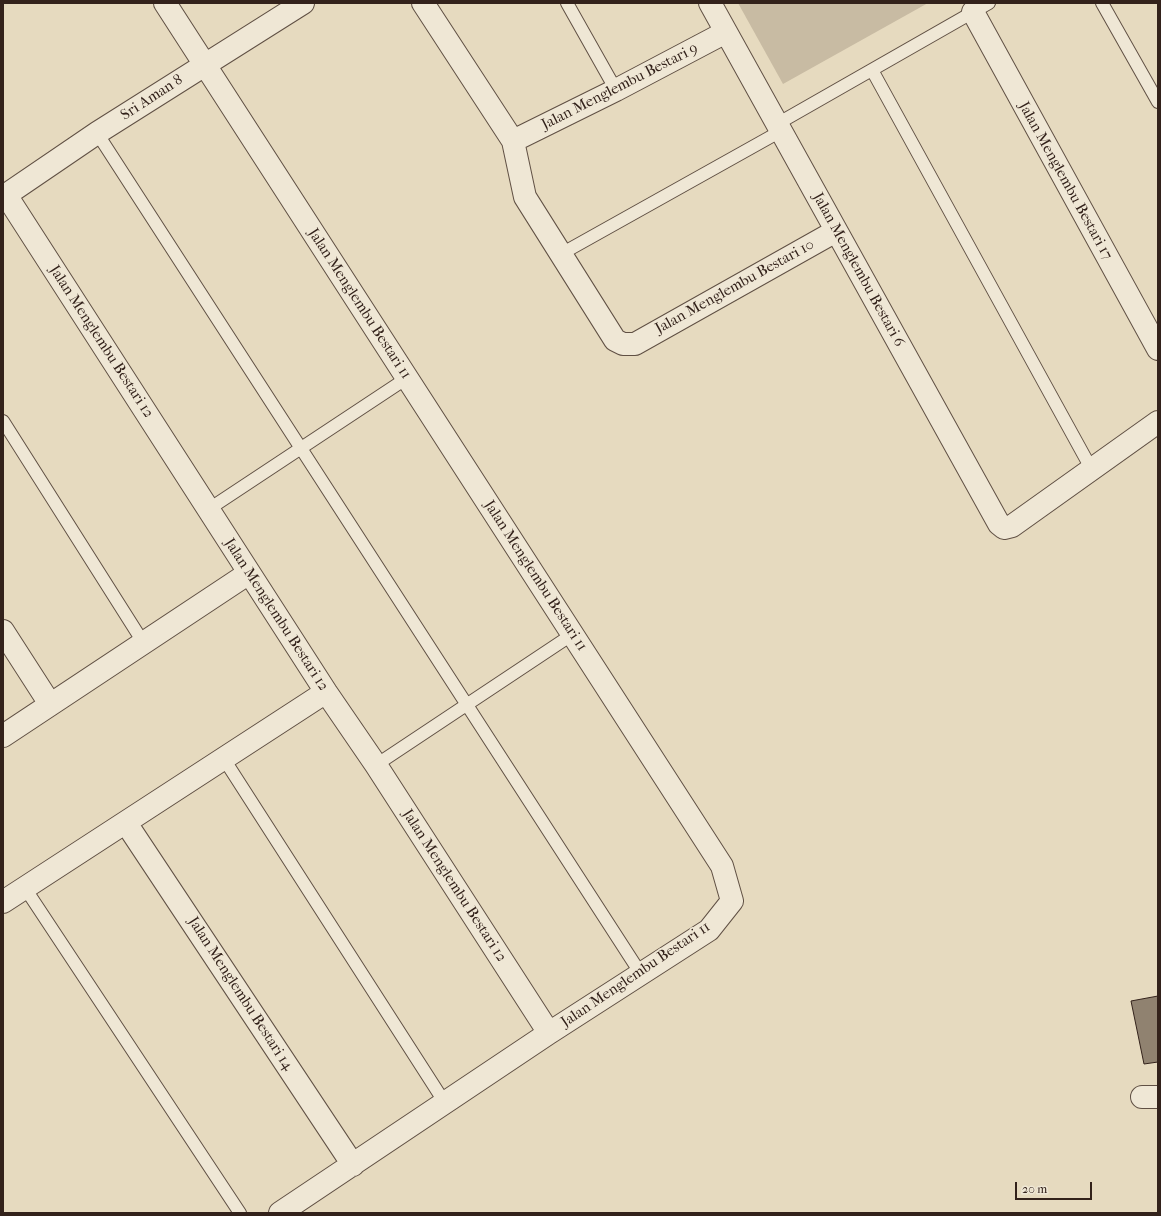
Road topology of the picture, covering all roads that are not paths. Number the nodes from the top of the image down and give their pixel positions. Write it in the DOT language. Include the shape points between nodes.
graph roads {
  1 [pos="165,3"];
  2 [pos="303,3"];
  3 [pos="423,3"];
  4 [pos="567,3"];
  5 [pos="710,3"];
  6 [pos="1102,3"];
  7 [pos="981,8"];
  8 [pos="726,32"];
  9 [pos="204,64"];
  10 [pos="872,70"];
  11 [pos="616,90"];
  12 [pos="1158,102"];
  13 [pos="779,127"];
  14 [pos="97,133"];
  15 [pos="513,141"];
  16 [pos="4,196"];
  17 [pos="836,231"];
  18 [pos="561,254"];
  19 [pos="1158,349"];
  20 [pos="407,378"];
  21 [pos="3,421"];
  22 [pos="1158,422"];
  23 [pos="301,448"];
  24 [pos="1092,470"];
  25 [pos="209,509"];
  26 [pos="249,573"];
  27 [pos="3,631"];
  28 [pos="573,634"];
  29 [pos="143,642"];
  30 [pos="326,692"];
  31 [pos="50,704"];
  32 [pos="467,704"];
  33 [pos="3,736"];
  34 [pos="224,759"];
  35 [pos="376,765"];
  36 [pos="126,822"];
  37 [pos="25,888"];
  38 [pos="3,902"];
  39 [pos="641,974"];
  40 [pos="549,1033"];
  41 [pos="445,1103"];
  42 [pos="353,1165"];
  43 [pos="240,1213"];
  44 [pos="280,1213"];
  1 -- 9 [label="street, Jalan Menglembu Bestari 11"];
  2 -- 9 [label="street, Sri Aman 8"];
  3 -- 15 [label="street"];
  4 -- 11 [label="lane"];
  5 -- 8 [label="street, Jalan Menglembu Bestari 6"];
  6 -- 12 [label="lane"];
  7 -- 10 [label="lane"];
  7 -- 19 [label="street, Jalan Menglembu Bestari 17"];
  8 -- 11 [label="street, Jalan Menglembu Bestari 9"];
  8 -- 13 [label="street, Jalan Menglembu Bestari 6"];
  9 -- 14 [label="street, Sri Aman 8"];
  9 -- 20 [label="street, Jalan Menglembu Bestari 11"];
  10 -- 13 [label="lane"];
  10 -- 24 [label="lane"];
  11 -- 15 [label="street, Jalan Menglembu Bestari 9"];
  13 -- 17 [label="street, Jalan Menglembu Bestari 6"];
  13 -- 18 [label="lane"];
  14 -- 16 [label="street, Sri Aman 8"];
  14 -- 23 [label="lane"];
  15 -- 18 [label="street" via="525,197"];
  16 -- 25 [label="street, Jalan Menglembu Bestari 12"];
  17 -- 18 [label="street, Jalan Menglembu Bestari 10" via="635,344 623,344 615,340"];
  17 -- 24 [label="street, Jalan Menglembu Bestari 6" via="999,524 1004,528 1012,526"];
  20 -- 23 [label="lane"];
  20 -- 28 [label="street, Jalan Menglembu Bestari 11"];
  21 -- 29 [label="lane"];
  22 -- 24 [label="street"];
  23 -- 25 [label="lane"];
  23 -- 32 [label="lane"];
  25 -- 26 [label="street, Jalan Menglembu Bestari 12"];
  26 -- 29 [label="street"];
  26 -- 30 [label="street, Jalan Menglembu Bestari 12"];
  27 -- 31 [label="street"];
  28 -- 32 [label="lane"];
  28 -- 39 [label="street, Jalan Menglembu Bestari 11" via="722,866 732,901 709,930"];
  29 -- 31 [label="street"];
  30 -- 34 [label="street"];
  30 -- 35 [label="street, Jalan Menglembu Bestari 12"];
  31 -- 33 [label="street"];
  32 -- 35 [label="lane"];
  32 -- 39 [label="lane"];
  34 -- 36 [label="street"];
  34 -- 41 [label="lane"];
  35 -- 40 [label="street, Jalan Menglembu Bestari 12"];
  36 -- 37 [label="street"];
  36 -- 42 [label="street, Jalan Menglembu Bestari 14"];
  37 -- 38 [label="street"];
  37 -- 43 [label="lane"];
  39 -- 40 [label="street, Jalan Menglembu Bestari 11"];
  40 -- 41 [label="street, Jalan Menglembu Bestari 11"];
  41 -- 42 [label="street, Jalan Menglembu Bestari 11"];
  42 -- 44 [label="street, Jalan Menglembu Bestari 11"];
}
